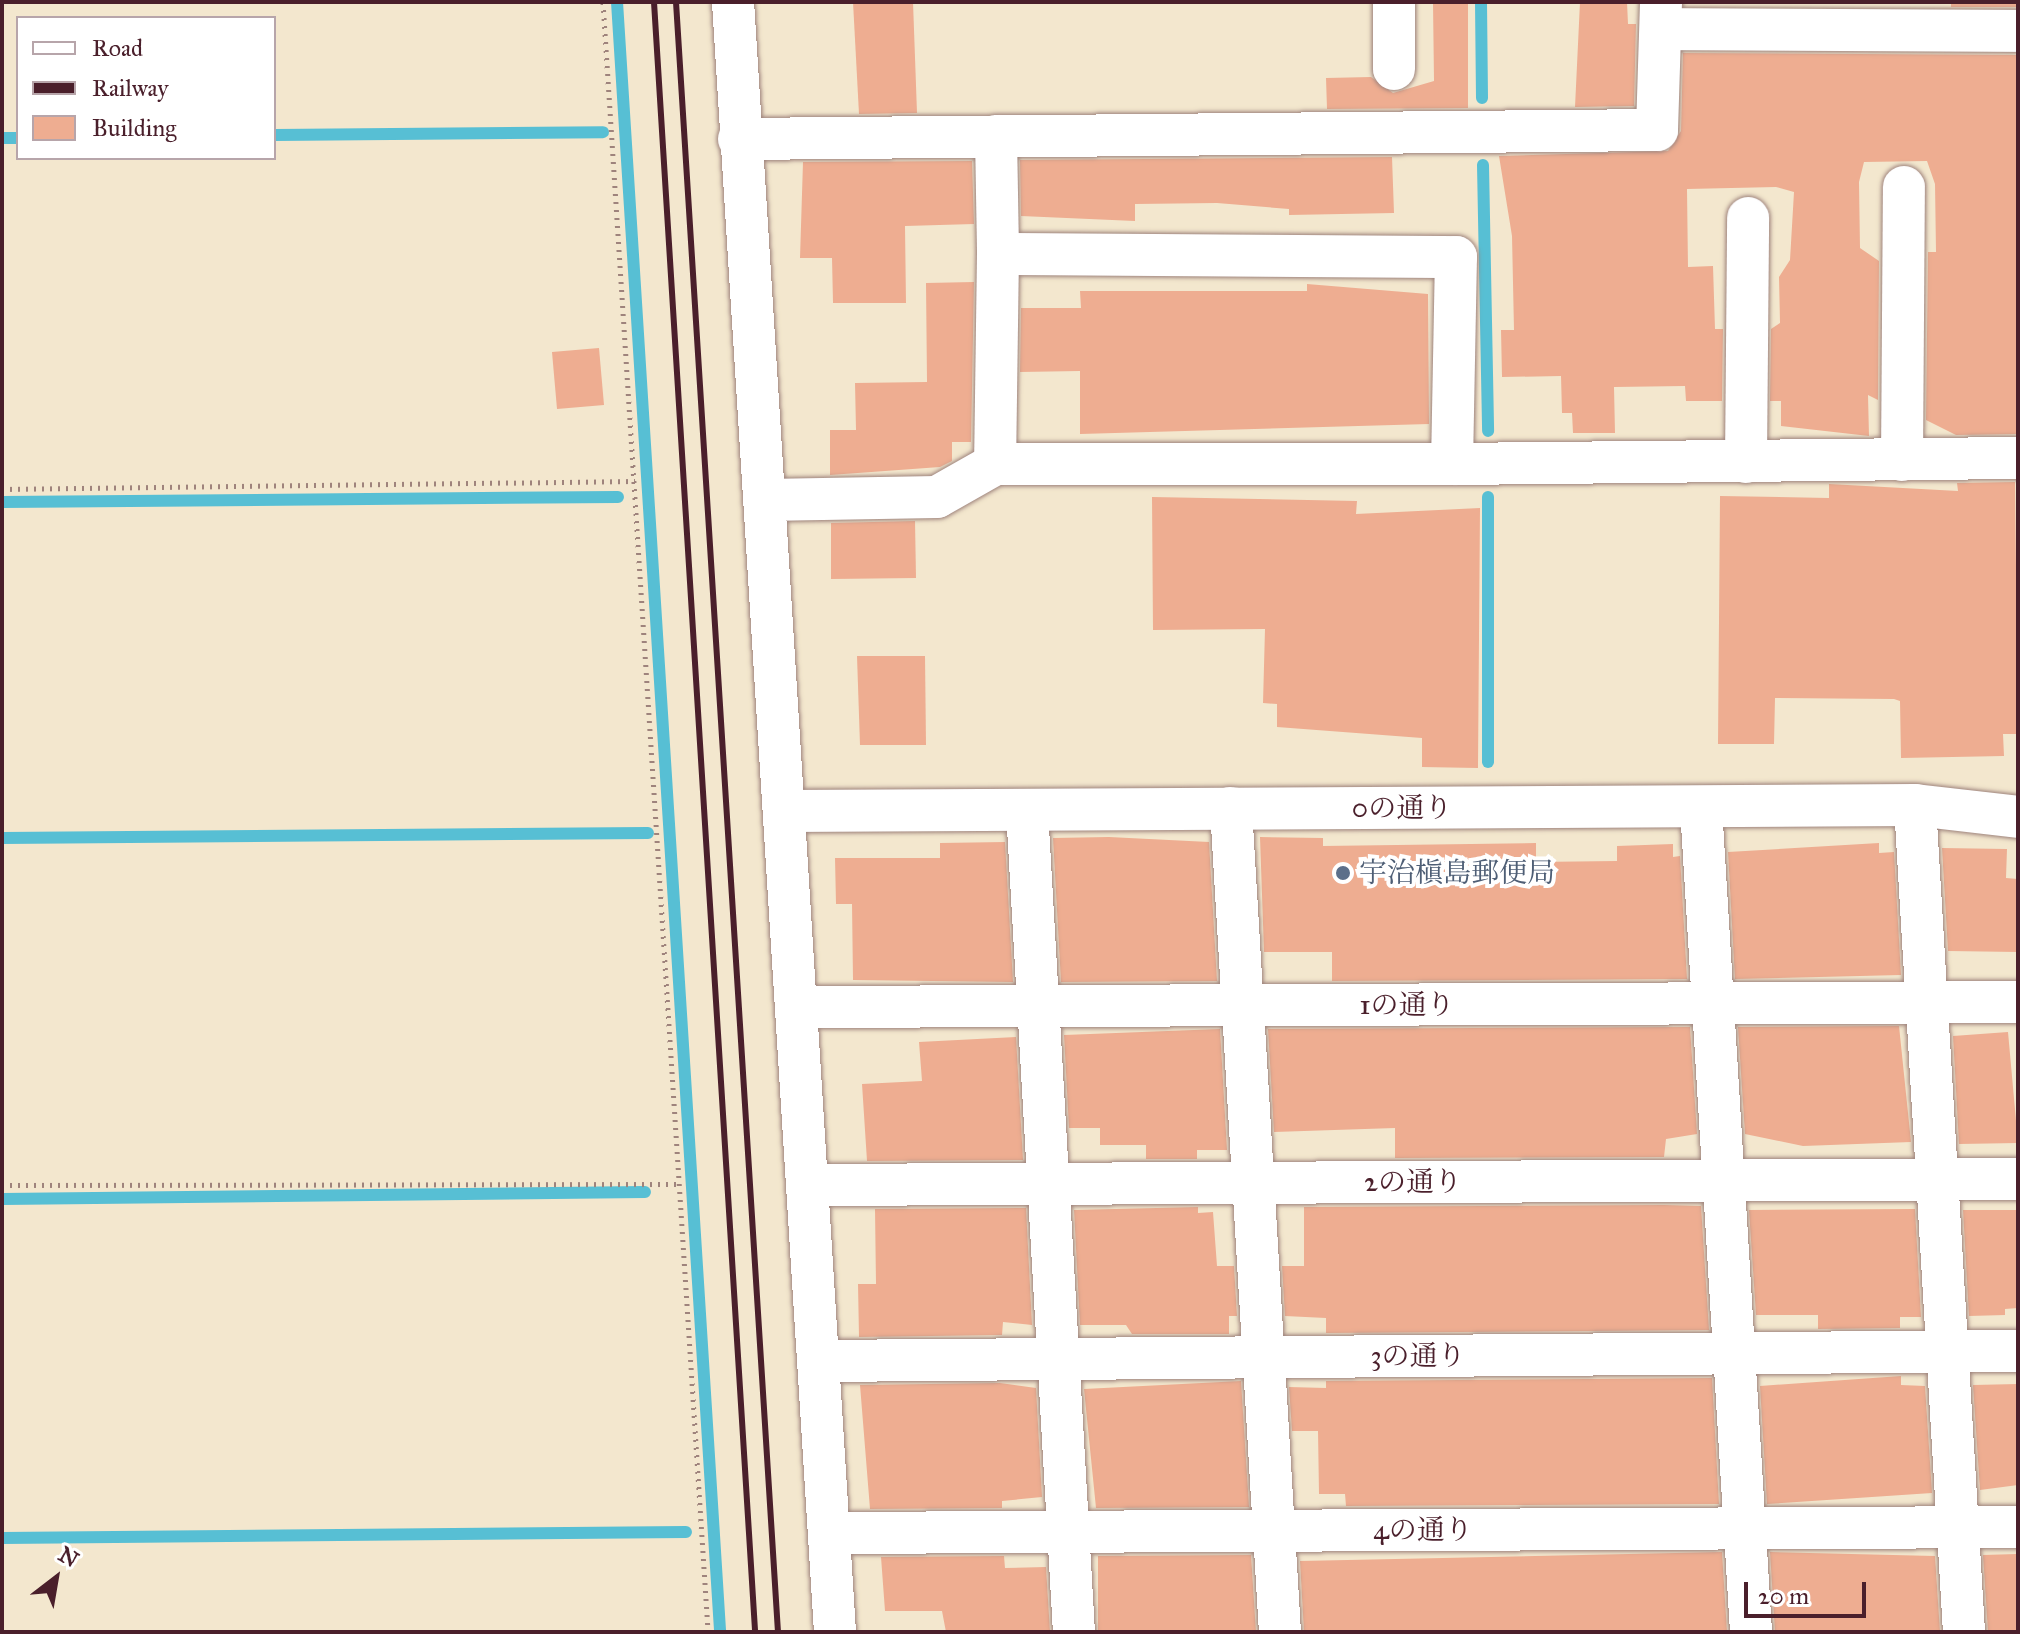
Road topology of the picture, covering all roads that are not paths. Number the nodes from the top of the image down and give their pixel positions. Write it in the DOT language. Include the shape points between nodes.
graph roads {
  1 [pos="733,2"];
  2 [pos="1394,2"];
  3 [pos="1662,15"];
  4 [pos="2018,31"];
  5 [pos="1394,69"];
  6 [pos="996,136"];
  7 [pos="739,139"];
  8 [pos="1904,187"];
  9 [pos="1748,218"];
  10 [pos="998,254"];
  11 [pos="2018,458"];
  12 [pos="1902,460"];
  13 [pos="1746,462"];
  14 [pos="995,464"];
  15 [pos="1452,464"];
  16 [pos="765,500"];
  17 [pos="1915,805"];
  18 [pos="1701,807"];
  19 [pos="1231,808"];
  20 [pos="1027,810"];
  21 [pos="785,811"];
  22 [pos="2018,817"];
  23 [pos="1927,1002"];
  24 [pos="2018,1002"];
  25 [pos="1713,1004"];
  26 [pos="1243,1005"];
  27 [pos="1038,1006"];
  28 [pos="797,1007"];
  29 [pos="2018,1179"];
  30 [pos="1937,1180"];
  31 [pos="1723,1181"];
  32 [pos="1254,1183"];
  33 [pos="1048,1184"];
  34 [pos="807,1185"];
  35 [pos="2018,1351"];
  36 [pos="1947,1352"];
  37 [pos="1734,1354"];
  38 [pos="1264,1357"];
  39 [pos="1059,1358"];
  40 [pos="818,1361"];
  41 [pos="2018,1527"];
  42 [pos="1958,1528"];
  43 [pos="1745,1529"];
  44 [pos="1274,1531"];
  45 [pos="1069,1532"];
  46 [pos="829,1533"];
  47 [pos="835,1632"];
  48 [pos="1074,1632"];
  49 [pos="1280,1632"];
  50 [pos="1751,1632"];
  51 [pos="1964,1632"];
  1 -- 7 [label="street"];
  2 -- 5 [label="street"];
  3 -- 4 [label="street"];
  3 -- 6 [label="street" via="1657,130"];
  6 -- 7 [label="street"];
  6 -- 10 [label="street"];
  7 -- 16 [label="street"];
  8 -- 12 [label="street"];
  9 -- 13 [label="street"];
  10 -- 14 [label="street"];
  10 -- 15 [label="street" via="1456,257"];
  11 -- 12 [label="street"];
  12 -- 13 [label="street"];
  13 -- 15 [label="street"];
  14 -- 15 [label="street"];
  14 -- 16 [label="street" via="937,497"];
  16 -- 21 [label="street"];
  17 -- 18 [label="street, 0の通り"];
  17 -- 22 [label="street, 0の通り"];
  17 -- 23 [label="street"];
  18 -- 19 [label="street, 0の通り"];
  18 -- 25 [label="street"];
  19 -- 20 [label="street, 0の通り"];
  19 -- 26 [label="street"];
  20 -- 21 [label="street, 0の通り"];
  20 -- 27 [label="street"];
  21 -- 28 [label="street"];
  23 -- 24 [label="street, 1の通り"];
  23 -- 25 [label="street, 1の通り"];
  23 -- 30 [label="street"];
  25 -- 26 [label="street, 1の通り"];
  25 -- 31 [label="street"];
  26 -- 27 [label="street, 1の通り"];
  26 -- 32 [label="street"];
  27 -- 28 [label="street, 1の通り"];
  27 -- 33 [label="street"];
  28 -- 34 [label="street"];
  29 -- 30 [label="street, 2の通り"];
  30 -- 31 [label="street, 2の通り"];
  30 -- 36 [label="street"];
  31 -- 32 [label="street, 2の通り"];
  31 -- 37 [label="street"];
  32 -- 33 [label="street, 2の通り"];
  32 -- 38 [label="street"];
  33 -- 34 [label="street, 2の通り"];
  33 -- 39 [label="street"];
  34 -- 40 [label="street"];
  35 -- 36 [label="street, 3の通り"];
  36 -- 37 [label="street, 3の通り"];
  36 -- 42 [label="street"];
  37 -- 38 [label="street, 3の通り"];
  37 -- 43 [label="street"];
  38 -- 39 [label="street, 3の通り"];
  38 -- 44 [label="street"];
  39 -- 40 [label="street, 3の通り"];
  39 -- 45 [label="street"];
  40 -- 46 [label="street"];
  41 -- 42 [label="street, 4の通り"];
  42 -- 43 [label="street, 4の通り"];
  42 -- 51 [label="street"];
  43 -- 44 [label="street, 4の通り"];
  43 -- 50 [label="street"];
  44 -- 45 [label="street, 4の通り"];
  44 -- 49 [label="street"];
  45 -- 46 [label="street, 4の通り"];
  45 -- 48 [label="street"];
  46 -- 47 [label="street"];
}
